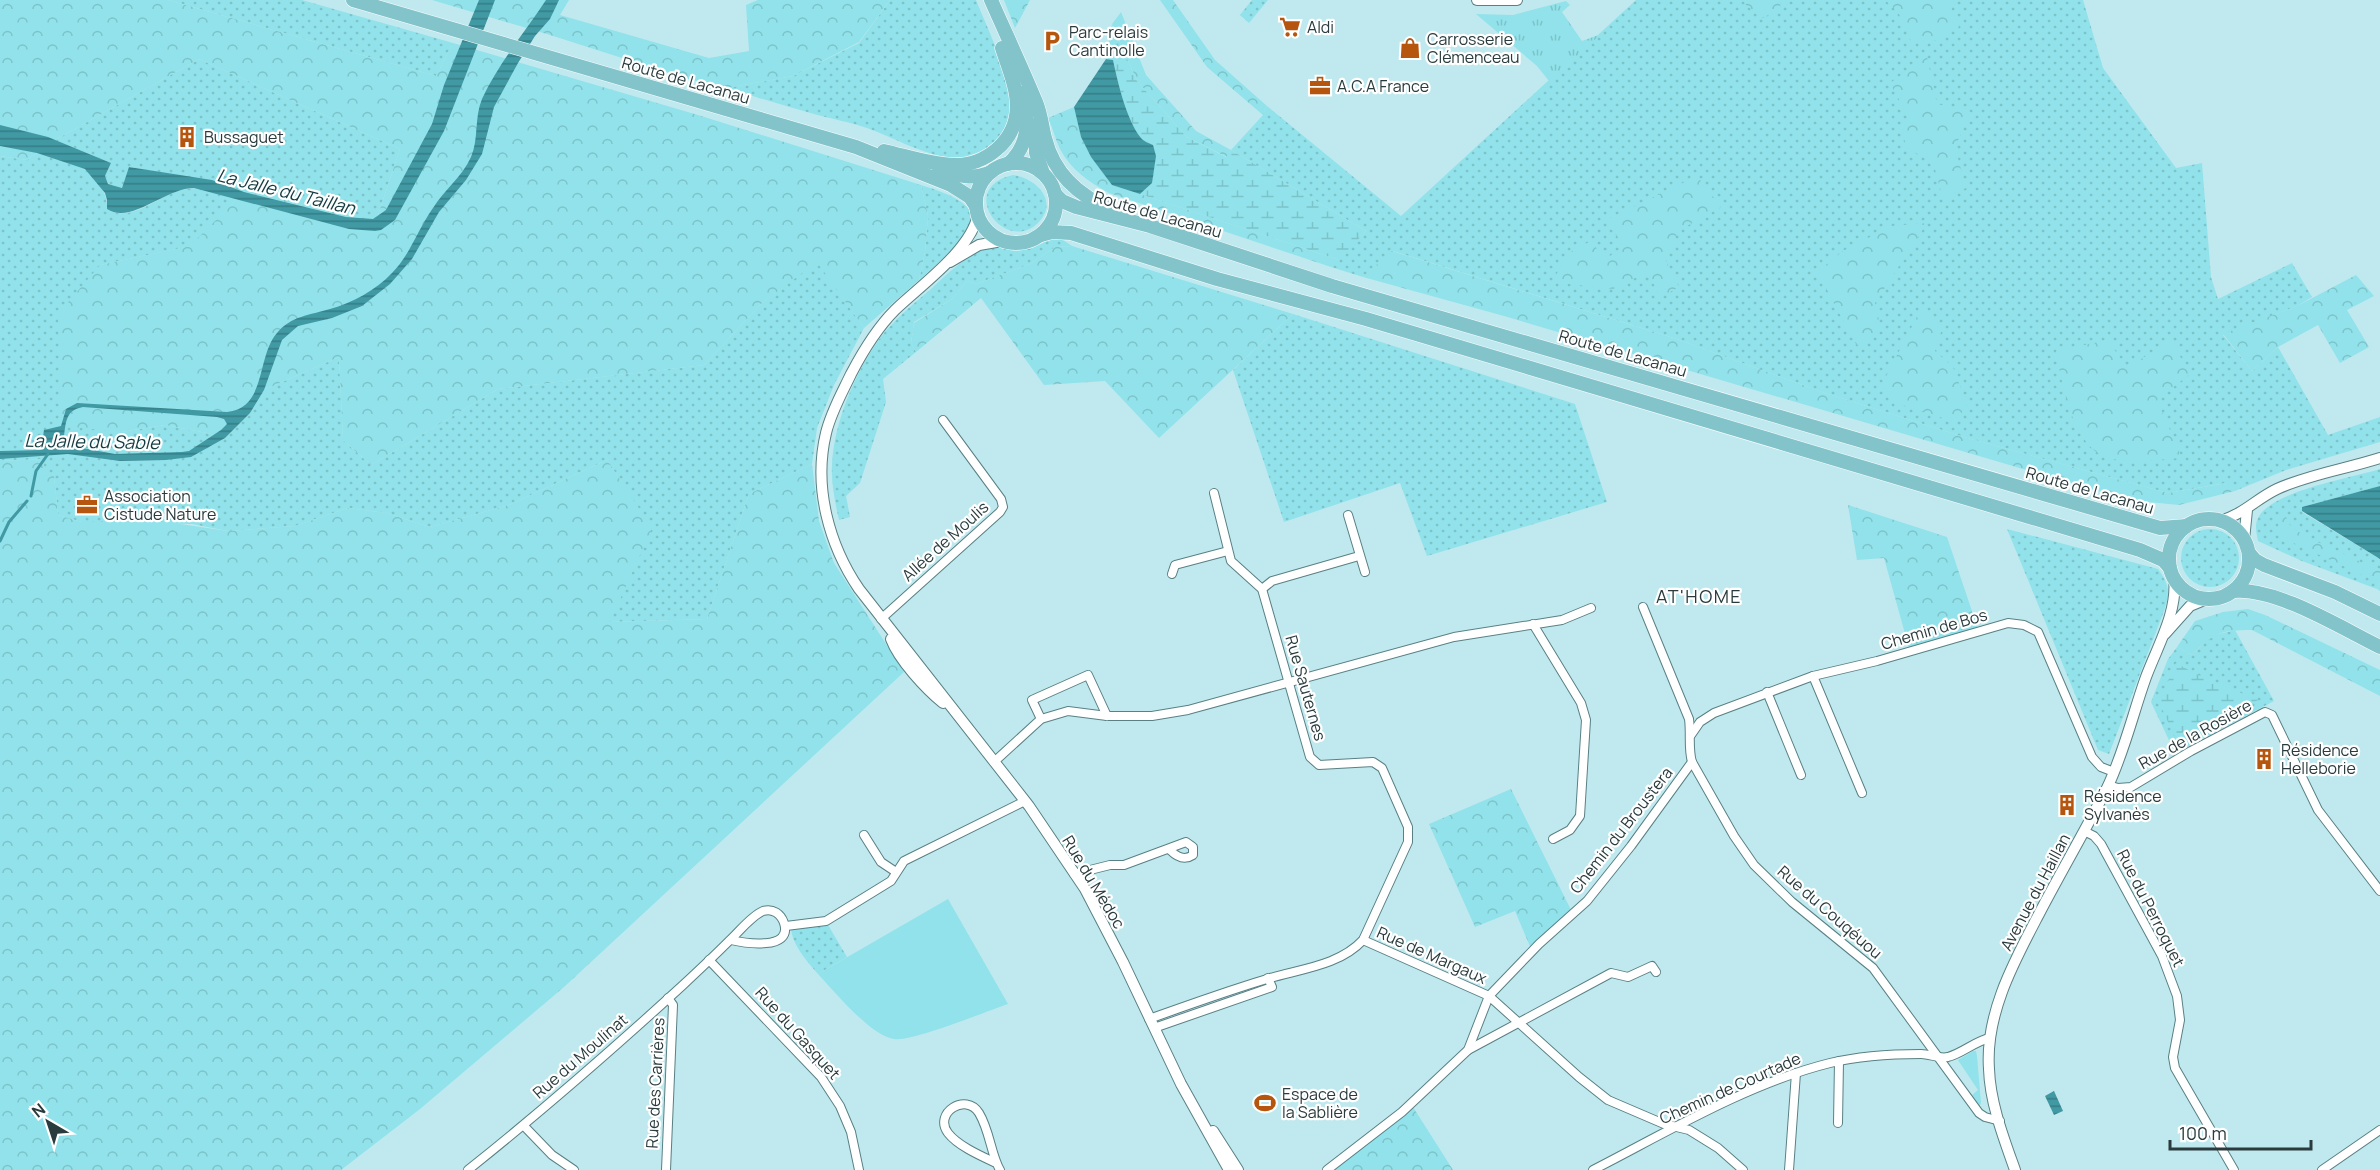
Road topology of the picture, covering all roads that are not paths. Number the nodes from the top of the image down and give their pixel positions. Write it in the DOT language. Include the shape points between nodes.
graph roads {
  1 [pos="353,0"];
  2 [pos="982,0"];
  3 [pos="991,0"];
  4 [pos="1477,0"];
  5 [pos="1517,0"];
  6 [pos="1002,48"];
  7 [pos="1028,83"];
  8 [pos="856,147"];
  9 [pos="884,151"];
  10 [pos="1008,164"];
  11 [pos="989,173"];
  12 [pos="1043,173"];
  13 [pos="1055,194"];
  14 [pos="977,211"];
  15 [pos="1150,226"];
  16 [pos="1041,235"];
  17 [pos="1002,241"];
  18 [pos="945,266"];
  19 [pos="943,420"];
  20 [pos="2380,458"];
  21 [pos="1214,493"];
  22 [pos="2247,510"];
  23 [pos="1348,515"];
  24 [pos="2220,521"];
  25 [pos="2187,526"];
  26 [pos="2247,546"];
  27 [pos="1228,551"];
  28 [pos="1359,556"];
  29 [pos="1365,572"];
  30 [pos="2172,573"];
  31 [pos="1172,574"];
  32 [pos="1262,589"];
  33 [pos="2233,591"];
  34 [pos="2207,599"];
  35 [pos="1643,607"];
  36 [pos="1592,608"];
  37 [pos="2380,614"];
  38 [pos="881,619"];
  39 [pos="1533,624"];
  40 [pos="2163,637"];
  41 [pos="2380,647"];
  42 [pos="1813,676"];
  43 [pos="1289,683"];
  44 [pos="1767,693"];
  45 [pos="1107,716"];
  46 [pos="1041,719"];
  47 [pos="1691,735"];
  48 [pos="994,762"];
  49 [pos="1692,762"];
  50 [pos="2114,771"];
  51 [pos="1801,775"];
  52 [pos="2108,785"];
  53 [pos="1862,793"];
  54 [pos="1025,801"];
  55 [pos="2084,831"];
  56 [pos="864,835"];
  57 [pos="1553,839"];
  58 [pos="1170,850"];
  59 [pos="896,872"];
  60 [pos="1074,874"];
  61 [pos="2380,891"];
  62 [pos="786,926"];
  63 [pos="731,940"];
  64 [pos="1363,940"];
  65 [pos="709,960"];
  66 [pos="1656,972"];
  67 [pos="1489,996"];
  68 [pos="668,998"];
  69 [pos="1151,1023"];
  70 [pos="1519,1023"];
  71 [pos="1990,1038"];
  72 [pos="1468,1050"];
  73 [pos="1940,1057"];
  74 [pos="1839,1061"];
  75 [pos="1796,1073"];
  76 [pos="2000,1121"];
  77 [pos="1838,1123"];
  78 [pos="524,1125"];
  79 [pos="1675,1127"];
  80 [pos="2380,1130"];
  81 [pos="998,1166"];
  82 [pos="1233,1169"];
  83 [pos="1597,1169"];
  84 [pos="468,1170"];
  85 [pos="574,1170"];
  86 [pos="666,1170"];
  87 [pos="859,1170"];
  88 [pos="1327,1170"];
  89 [pos="1743,1170"];
  90 [pos="1789,1170"];
  91 [pos="2015,1170"];
  92 [pos="2234,1170"];
  93 [pos="2322,1170"];
  1 -- 8 [label="main road, Route de Lacanau"];
  2 -- 6 [label="main road"];
  3 -- 7 [label="main road"];
  4 -- 5 [label="street"];
  6 -- 9 [label="main road" via="1017,106 1012,128 999,148 979,161 961,165"];
  6 -- 10 [label="main road" via="1021,89 1027,124 1022,148"];
  7 -- 12 [label="main road" via="1036,153"];
  7 -- 15 [label="main road" via="1053,160 1068,182 1096,203"];
  8 -- 9 [label="main road, Route de Lacanau"];
  8 -- 14 [label="main road, Route de Lacanau" via="951,185 970,197"];
  9 -- 11 [label="main road, Route de Lacanau" via="965,177"];
  10 -- 11 [label="main road"];
  10 -- 12 [label="main road" via="1032,166"];
  11 -- 14 [label="main road" via="977,194"];
  12 -- 13 [label="main road"];
  13 -- 15 [label="main road, Route de Lacanau" via="1076,207"];
  13 -- 16 [label="main road" via="1054,216"];
  14 -- 17 [label="main road" via="987,231"];
  14 -- 18 [label="street, Rue du Médoc" via="972,232"];
  15 -- 25 [label="main road, Route de Lacanau" via="1332,286 2149,524 2167,528"];
  16 -- 17 [label="main road" via="1016,243"];
  16 -- 30 [label="main road" via="1071,233 2140,550 2155,555"];
  17 -- 18 [label="street, Rue du Médoc" via="979,245"];
  18 -- 38 [label="street, Rue du Médoc" via="893,312 874,335 841,395 826,434 822,461 824,501 832,540 850,576"];
  19 -- 38 [label="street, Allée de Moulis" via="1003,507"];
  20 -- 22 [label="street" via="2293,483 2261,498"];
  21 -- 27 [label="street"];
  22 -- 24 [label="street"];
  22 -- 26 [label="street"];
  23 -- 28 [label="street"];
  24 -- 25 [label="main road" via="2198,521"];
  24 -- 26 [label="main road" via="2238,531"];
  25 -- 30 [label="main road" via="2172,544"];
  26 -- 33 [label="main road" via="2246,574"];
  26 -- 37 [label="main road" via="2255,560 2264,565"];
  27 -- 31 [label="street" via="1175,565"];
  27 -- 32 [label="street" via="1231,561"];
  28 -- 29 [label="street"];
  28 -- 32 [label="street" via="1272,581"];
  30 -- 34 [label="main road" via="2187,593"];
  30 -- 40 [label="street, Avenue du Haillan" via="2174,596"];
  32 -- 43 [label="street, Rue Sauternes"];
  33 -- 34 [label="main road"];
  33 -- 41 [label="main road" via="2260,592"];
  34 -- 40 [label="street, Avenue du Haillan" via="2184,611"];
  35 -- 47 [label="street, Rue du Couqéuou" via="1689,719"];
  36 -- 39 [label="street" via="1562,620"];
  38 -- 48 [label="street, Rue du Médoc"];
  39 -- 43 [label="street" via="1454,637"];
  39 -- 57 [label="street" via="1581,703 1586,720 1580,816 1570,830"];
  40 -- 50 [label="street, Avenue du Haillan"];
  42 -- 44 [label="street, Chemin de Bos"];
  42 -- 50 [label="street, Chemin de Bos" via="2008,623 2024,625 2038,632 2045,645 2095,762"];
  42 -- 53 [label="street"];
  43 -- 45 [label="street" via="1152,716"];
  43 -- 64 [label="street, Rue Sauternes" via="1310,757 1319,765 1373,762 1382,768 1408,827 1408,842"];
  44 -- 47 [label="street, Chemin de Bos" via="1714,713 1700,722"];
  44 -- 51 [label="street"];
  45 -- 46 [label="street" via="1068,711"];
  45 -- 46 [label="street" via="1088,675 1032,699"];
  46 -- 48 [label="street"];
  47 -- 49 [label="street, Rue du Couqéuou"];
  48 -- 54 [label="street, Rue du Médoc"];
  49 -- 67 [label="street, Chemin du Broustera" via="1587,901"];
  49 -- 73 [label="street, Rue du Couqéuou" via="1754,865 1792,902 1873,968"];
  50 -- 52 [label="street, Avenue du Haillan"];
  52 -- 55 [label="street, Avenue du Haillan"];
  52 -- 61 [label="street, Rue de la Rosière" via="2131,786 2265,712 2272,715 2318,810"];
  54 -- 59 [label="street" via="904,861"];
  54 -- 60 [label="street, Rue du Médoc"];
  55 -- 71 [label="street, Avenue du Haillan" via="2008,978"];
  55 -- 92 [label="street, Rue du Perroquet" via="2101,844 2162,956 2181,1009 2173,1057 2175,1068"];
  56 -- 59 [label="street" via="881,862"];
  58 -- 60 [label="street" via="1124,865"];
  59 -- 62 [label="street" via="891,881 825,921"];
  60 -- 69 [label="street, Rue du Médoc" via="1123,962"];
  62 -- 63 [label="street" via="780,940 774,942"];
  62 -- 63 [label="street, Rue du Moulinat" via="776,912 763,912"];
  63 -- 65 [label="street, Rue du Moulinat"];
  64 -- 67 [label="street, Rue de Margaux"];
  64 -- 69 [label="street, Rue Sauternes" via="1352,952 1268,978 1272,987"];
  65 -- 68 [label="street, Rue du Moulinat"];
  65 -- 87 [label="street, Rue du Gasquet" via="821,1077 851,1132"];
  66 -- 70 [label="street" via="1652,966 1628,977 1611,973"];
  67 -- 70 [label="street, Rue de Margaux"];
  67 -- 72 [label="street, Chemin du Broustera"];
  68 -- 78 [label="street, Rue du Moulinat"];
  68 -- 86 [label="street, Rue des Carrières" via="673,1005"];
  69 -- 82 [label="street, Rue du Médoc" via="1181,1084"];
  70 -- 72 [label="street"];
  70 -- 79 [label="street, Rue de Margaux" via="1608,1100"];
  71 -- 73 [label="street, Chemin de Courtade" via="1949,1057"];
  71 -- 76 [label="street, Avenue du Haillan" via="1989,1071"];
  72 -- 88 [label="street, Chemin du Broustera" via="1402,1112"];
  73 -- 74 [label="street, Chemin de Courtade" via="1924,1054"];
  73 -- 76 [label="street, Rue du Couqéuou" via="1979,1113"];
  74 -- 75 [label="street, Chemin de Courtade"];
  74 -- 77 [label="street"];
  75 -- 79 [label="street, Chemin de Courtade"];
  75 -- 90 [label="street"];
  76 -- 91 [label="street, Avenue du Haillan"];
  78 -- 84 [label="street, Rue du Moulinat"];
  78 -- 85 [label="street" via="552,1155"];
  79 -- 83 [label="street, Chemin de Courtade"];
  79 -- 89 [label="street, Rue de Margaux" via="1689,1130 1718,1148"];
  80 -- 93 [label="street"];
  81 -- 81 [label="street" via="978,1112 966,1104 949,1109 944,1117 949,1135"];
}
